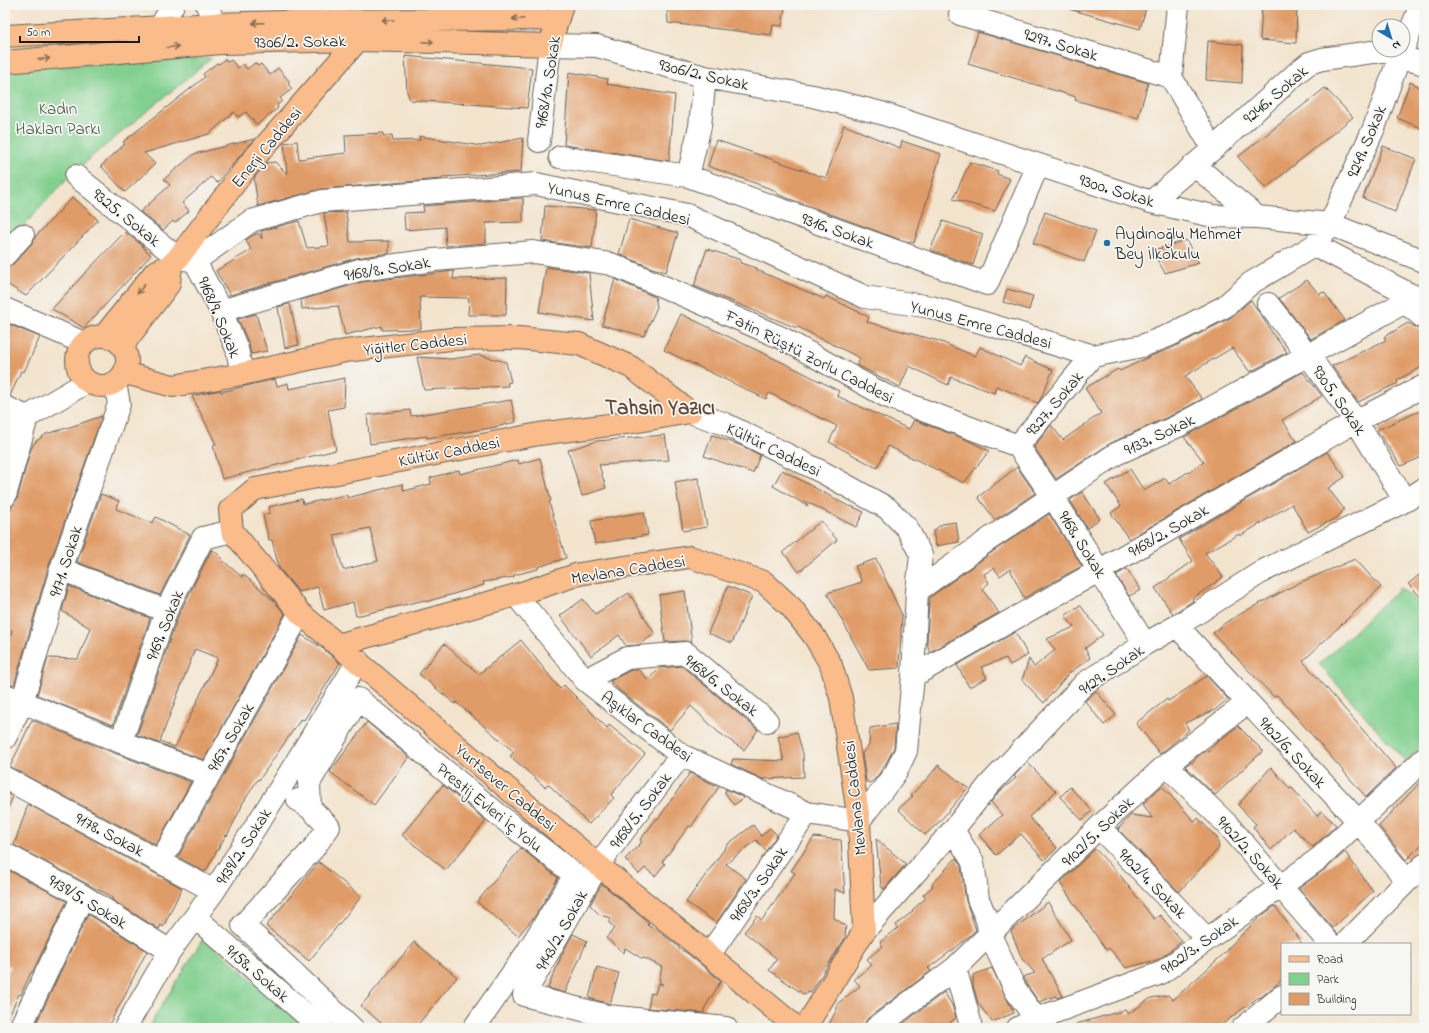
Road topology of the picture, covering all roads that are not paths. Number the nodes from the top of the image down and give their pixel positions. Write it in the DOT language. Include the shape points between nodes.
graph roads {
  1 [pos="173,5"];
  2 [pos="962,5"];
  3 [pos="1178,5"];
  4 [pos="1421,5"];
  5 [pos="317,13"];
  6 [pos="559,14"];
  7 [pos="215,24"];
  8 [pos="160,27"];
  9 [pos="1411,30"];
  10 [pos="5,36"];
  11 [pos="358,40"];
  12 [pos="550,45"];
  13 [pos="597,46"];
  14 [pos="1371,52"];
  15 [pos="1411,57"];
  16 [pos="1400,58"];
  17 [pos="5,62"];
  18 [pos="1424,64"];
  19 [pos="706,77"];
  20 [pos="1171,77"];
  21 [pos="812,96"];
  22 [pos="539,141"];
  23 [pos="1213,148"];
  24 [pos="560,157"];
  25 [pos="1038,165"];
  26 [pos="1194,165"];
  27 [pos="76,176"];
  28 [pos="688,176"];
  29 [pos="1151,202"];
  30 [pos="1256,217"];
  31 [pos="1330,224"];
  32 [pos="23,235"];
  33 [pos="1315,245"];
  34 [pos="533,252"];
  35 [pos="5,255"];
  36 [pos="181,261"];
  37 [pos="1424,261"];
  38 [pos="1413,298"];
  39 [pos="1268,304"];
  40 [pos="5,309"];
  41 [pos="221,311"];
  42 [pos="1424,318"];
  43 [pos="103,342"];
  44 [pos="1308,355"];
  45 [pos="1091,356"];
  46 [pos="242,374"];
  47 [pos="120,378"];
  48 [pos="87,382"];
  49 [pos="1424,386"];
  50 [pos="5,407"];
  51 [pos="690,412"];
  52 [pos="27,417"];
  53 [pos="1356,421"];
  54 [pos="5,438"];
  55 [pos="1018,446"];
  56 [pos="1419,493"];
  57 [pos="5,496"];
  58 [pos="1053,497"];
  59 [pos="232,531"];
  60 [pos="61,569"];
  61 [pos="1100,570"];
  62 [pos="917,591"];
  63 [pos="516,595"];
  64 [pos="166,611"];
  65 [pos="300,613"];
  66 [pos="1176,626"];
  67 [pos="1145,644"];
  68 [pos="337,645"];
  69 [pos="358,661"];
  70 [pos="912,676"];
  71 [pos="585,680"];
  72 [pos="14,699"];
  73 [pos="1247,703"];
  74 [pos="767,721"];
  75 [pos="5,738"];
  76 [pos="121,742"];
  77 [pos="681,755"];
  78 [pos="1424,759"];
  79 [pos="1166,765"];
  80 [pos="209,775"];
  81 [pos="5,778"];
  82 [pos="281,787"];
  83 [pos="310,808"];
  84 [pos="807,813"];
  85 [pos="859,821"];
  86 [pos="1358,821"];
  87 [pos="1099,826"];
  88 [pos="952,830"];
  89 [pos="5,854"];
  90 [pos="161,862"];
  91 [pos="598,865"];
  92 [pos="1424,866"];
  93 [pos="1407,881"];
  94 [pos="1281,886"];
  95 [pos="214,891"];
  96 [pos="83,896"];
  97 [pos="195,917"];
  98 [pos="864,931"];
  99 [pos="990,935"];
  100 [pos="1207,939"];
  101 [pos="1329,943"];
  102 [pos="1346,943"];
  103 [pos="170,951"];
  104 [pos="709,955"];
  105 [pos="955,968"];
  106 [pos="1281,997"];
  107 [pos="603,1022"];
  108 [pos="5,1024"];
  109 [pos="1033,1025"];
  110 [pos="13,1028"];
  111 [pos="20,1028"];
  112 [pos="125,1028"];
  113 [pos="321,1028"];
  114 [pos="352,1028"];
  115 [pos="474,1028"];
  116 [pos="726,1028"];
  117 [pos="796,1028"];
  118 [pos="805,1028"];
  119 [pos="876,1028"];
  120 [pos="970,1028"];
  121 [pos="1243,1028"];
  1 -- 8 [label="street"];
  2 -- 20 [label="street, 9297. Sokak" via="960,14"];
  3 -- 20 [label="street"];
  4 -- 9 [label="street, 9249. Sokak"];
  6 -- 5 [label="main road, 9306/2. Sokak, one-way" via="538,19"];
  5 -- 7 [label="main road, 9306/2. Sokak, one-way"];
  6 -- 12 [label="main road, 9168/10. Sokak"];
  6 -- 13 [label="street, 9306/2. Sokak"];
  7 -- 8 [label="main road, 9306/2. Sokak"];
  7 -- 11 [label="main road, 9306/2. Sokak"];
  17 -- 7 [label="main road, 9306/2. Sokak, one-way"];
  8 -- 10 [label="main road, 9306/2. Sokak"];
  11 -- 12 [label="main road, 9306/2. Sokak, one-way"];
  11 -- 36 [label="main road, Enerji Caddesi" via="250,163"];
  12 -- 13 [label="street, 9306/2. Sokak"];
  12 -- 22 [label="street, 9168/10. Sokak"];
  13 -- 19 [label="street, 9306/2. Sokak"];
  14 -- 23 [label="street, 9246. Sokak" via="1309,63"];
  15 -- 18 [label="street, 9246. Sokak"];
  16 -- 31 [label="street, 9249. Sokak" via="1374,128"];
  19 -- 21 [label="street, 9306/2. Sokak"];
  19 -- 28 [label="street" via="700,126"];
  20 -- 23 [label="street"];
  21 -- 25 [label="street, 9300. Sokak" via="881,113"];
  23 -- 26 [label="street, 9246. Sokak"];
  24 -- 28 [label="street, 9316. Sokak"];
  25 -- 28 [label="street, 9316. Sokak" via="987,284"];
  25 -- 29 [label="street, 9300. Sokak"];
  26 -- 29 [label="street, 9246. Sokak"];
  26 -- 30 [label="street"];
  27 -- 36 [label="street, 9325. Sokak"];
  29 -- 30 [label="street, 9300. Sokak" via="1212,216"];
  30 -- 31 [label="street, 9300. Sokak"];
  31 -- 33 [label="street, Yunus Emre Caddesi"];
  31 -- 37 [label="street, 9300. Sokak"];
  32 -- 35 [label="street"];
  33 -- 38 [label="street"];
  33 -- 45 [label="street, Yunus Emre Caddesi" via="1251,284 1224,307 1170,335 1142,346"];
  34 -- 41 [label="street, 9168/8. Sokak" via="434,260 359,270"];
  34 -- 55 [label="street, Fatin Rüştü Zorlu Caddesi" via="611,264 782,338 886,396"];
  36 -- 41 [label="street, 9168/9. Sokak"];
  36 -- 43 [label="main road" via="168,284"];
  36 -- 45 [label="street, Yunus Emre Caddesi" via="251,221 322,201 536,184 687,215 865,297 931,307"];
  38 -- 42 [label="street"];
  38 -- 44 [label="street, 9133. Sokak"];
  39 -- 44 [label="street, 9305. Sokak"];
  40 -- 43 [label="street"];
  41 -- 46 [label="street, 9168/9. Sokak" via="237,349"];
  43 -- 47 [label="main road" via="127,359"];
  43 -- 48 [label="main road" via="77,356 79,370"];
  44 -- 53 [label="street, 9305. Sokak"];
  44 -- 58 [label="street, 9133. Sokak" via="1178,426 1116,454"];
  45 -- 55 [label="street, 9327. Sokak"];
  46 -- 47 [label="main road, Yiğitler Caddesi" via="173,386"];
  46 -- 51 [label="main road, Yiğitler Caddesi" via="345,351 451,339 519,338 579,344 586,347 631,367"];
  47 -- 48 [label="main road" via="108,386"];
  47 -- 60 [label="street, 9171. Sokak" via="119,404"];
  48 -- 52 [label="street"];
  49 -- 53 [label="street, 9168/2. Sokak"];
  50 -- 52 [label="street"];
  51 -- 59 [label="main road, Kültür Caddesi" via="540,434 255,489 230,510"];
  51 -- 62 [label="street, Kültür Caddesi" via="725,424 824,473 887,508 907,528 921,555"];
  52 -- 54 [label="street"];
  52 -- 57 [label="street"];
  53 -- 56 [label="street, 9305. Sokak"];
  53 -- 61 [label="street, 9168/2. Sokak"];
  55 -- 58 [label="street, 9168. Sokak"];
  56 -- 66 [label="street, 9129. Sokak" via="1263,571"];
  58 -- 61 [label="street, 9168. Sokak"];
  58 -- 62 [label="street, 9133. Sokak"];
  59 -- 64 [label="street, 9169. Sokak" via="204,538"];
  59 -- 65 [label="main road, Yurtsever Caddesi"];
  60 -- 64 [label="street"];
  60 -- 72 [label="street, 9171. Sokak"];
  61 -- 67 [label="street, 9168. Sokak"];
  61 -- 70 [label="street, 9168/2. Sokak"];
  62 -- 70 [label="street, Kültür Caddesi"];
  63 -- 68 [label="main road, Mevlana Caddesi"];
  63 -- 71 [label="street, Aşıklar Caddesi"];
  63 -- 85 [label="main road, Mevlana Caddesi" via="579,574 690,557 764,582 791,607 814,636 831,665 841,698"];
  64 -- 76 [label="street, 9169. Sokak"];
  65 -- 68 [label="main road, Yurtsever Caddesi"];
  65 -- 80 [label="street, 9167. Sokak"];
  66 -- 67 [label="street, 9129. Sokak"];
  66 -- 73 [label="street, 9102/6. Sokak"];
  67 -- 88 [label="street, 9129. Sokak" via="1085,683 989,785"];
  68 -- 69 [label="main road, Yurtsever Caddesi"];
  69 -- 82 [label="street, 9139/2. Sokak"];
  69 -- 91 [label="main road, Yurtsever Caddesi"];
  70 -- 85 [label="street, Kültür Caddesi" via="906,750 896,772"];
  71 -- 74 [label="street, 9168/6. Sokak" via="627,658 686,653"];
  71 -- 77 [label="street, Aşıklar Caddesi"];
  72 -- 75 [label="street, 9171. Sokak"];
  72 -- 76 [label="street"];
  73 -- 79 [label="street, 9102/5. Sokak"];
  73 -- 86 [label="street, 9102/6. Sokak"];
  76 -- 80 [label="street"];
  77 -- 84 [label="street, Aşıklar Caddesi"];
  77 -- 91 [label="street, 9168/5. Sokak"];
  78 -- 86 [label="street, 9102/3. Sokak"];
  79 -- 87 [label="street, 9102/5. Sokak"];
  79 -- 94 [label="street, 9102/2. Sokak" via="1228,825"];
  80 -- 90 [label="street, 9167. Sokak"];
  81 -- 90 [label="street, 9178. Sokak"];
  82 -- 83 [label="street"];
  82 -- 95 [label="street, 9139/2. Sokak"];
  83 -- 114 [label="street" via="329,827 313,849 243,925"];
  83 -- 115 [label="street, Prestij Evleri İç Yolu" via="309,783 358,699 575,875 526,954"];
  84 -- 85 [label="street, Aşıklar Caddesi"];
  84 -- 104 [label="street, 9168/3. Sokak"];
  85 -- 98 [label="main road, Mevlana Caddesi"];
  86 -- 93 [label="street, 9102/6. Sokak"];
  86 -- 94 [label="street, 9102/3. Sokak" via="1321,857"];
  87 -- 99 [label="street, 9102/5. Sokak"];
  87 -- 100 [label="street, 9102/4. Sokak"];
  88 -- 98 [label="street, 9129. Sokak"];
  88 -- 99 [label="street" via="973,862 978,899"];
  89 -- 96 [label="street, 9139/5. Sokak"];
  90 -- 95 [label="street, 9178. Sokak"];
  91 -- 104 [label="main road, Yurtsever Caddesi"];
  91 -- 107 [label="street, 9143/2. Sokak" via="524,995"];
  92 -- 93 [label="street"];
  93 -- 102 [label="street"];
  94 -- 100 [label="street, 9102/3. Sokak"];
  94 -- 101 [label="street, 9102/2. Sokak"];
  95 -- 97 [label="street, 9139/2. Sokak"];
  96 -- 103 [label="street, 9139/5. Sokak"];
  96 -- 111 [label="street"];
  97 -- 103 [label="street, 9139/2. Sokak"];
  97 -- 113 [label="street, 9158. Sokak"];
  98 -- 118 [label="main road"];
  99 -- 105 [label="street, 9102/5. Sokak"];
  99 -- 109 [label="street"];
  100 -- 109 [label="street, 9102/3. Sokak" via="1161,973"];
  103 -- 112 [label="street, 9139/2. Sokak"];
  104 -- 117 [label="main road, Yurtsever Caddesi"];
  105 -- 119 [label="street, 9102/5. Sokak"];
  105 -- 120 [label="street"];
  106 -- 121 [label="street"];
  107 -- 116 [label="street"];
  108 -- 110 [label="street"];
}
